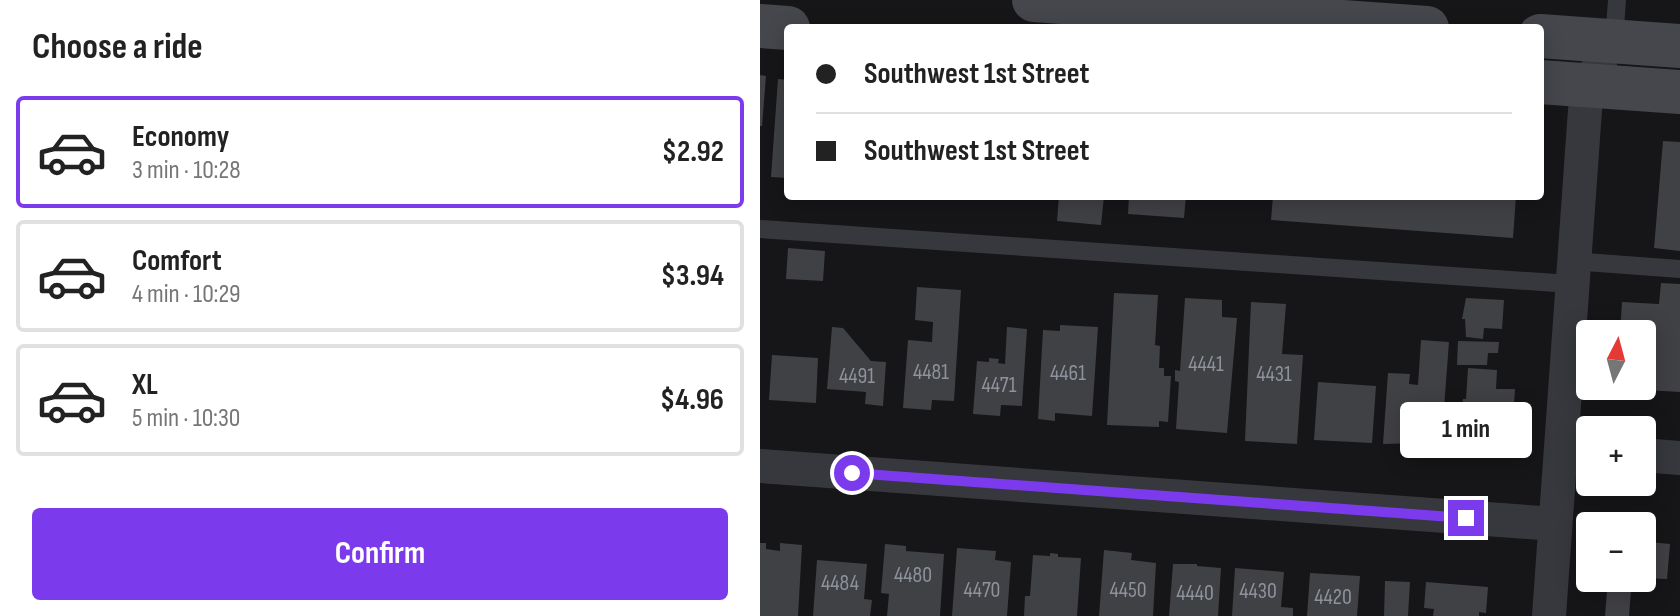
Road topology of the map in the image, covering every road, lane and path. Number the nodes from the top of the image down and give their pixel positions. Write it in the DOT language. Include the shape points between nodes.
graph roads {
  1 [pos="1034,0"];
  2 [pos="1350,17"];
  3 [pos="1616,21"];
  4 [pos="1399,24"];
  5 [pos="760,26"];
  6 [pos="784,28"];
  7 [pos="1544,35"];
  8 [pos="1680,46"];
  9 [pos="1544,82"];
  10 [pos="1587,85"];
  11 [pos="1680,92"];
  12 [pos="760,229"];
  13 [pos="1680,269"];
  14 [pos="1572,273"];
  15 [pos="1575,450"];
  16 [pos="1656,456"];
  17 [pos="1680,458"];
  18 [pos="760,466"];
  19 [pos="1555,524"];
  20 [pos="1549,616"];
  1 -- 2 [label="main road"];
  2 -- 4 [label="main road"];
  3 -- 7 [label="main road"];
  3 -- 8 [label="main road"];
  3 -- 10 [label="street"];
  5 -- 6 [label="main road"];
  9 -- 10 [label="main road"];
  10 -- 11 [label="main road"];
  10 -- 14 [label="street"];
  12 -- 14 [label="lane"];
  13 -- 14 [label="lane"];
  14 -- 15 [label="street"];
  15 -- 19 [label="street"];
  16 -- 17 [label="street"];
  18 -- 19 [label="street"];
  19 -- 20 [label="street"];
}
